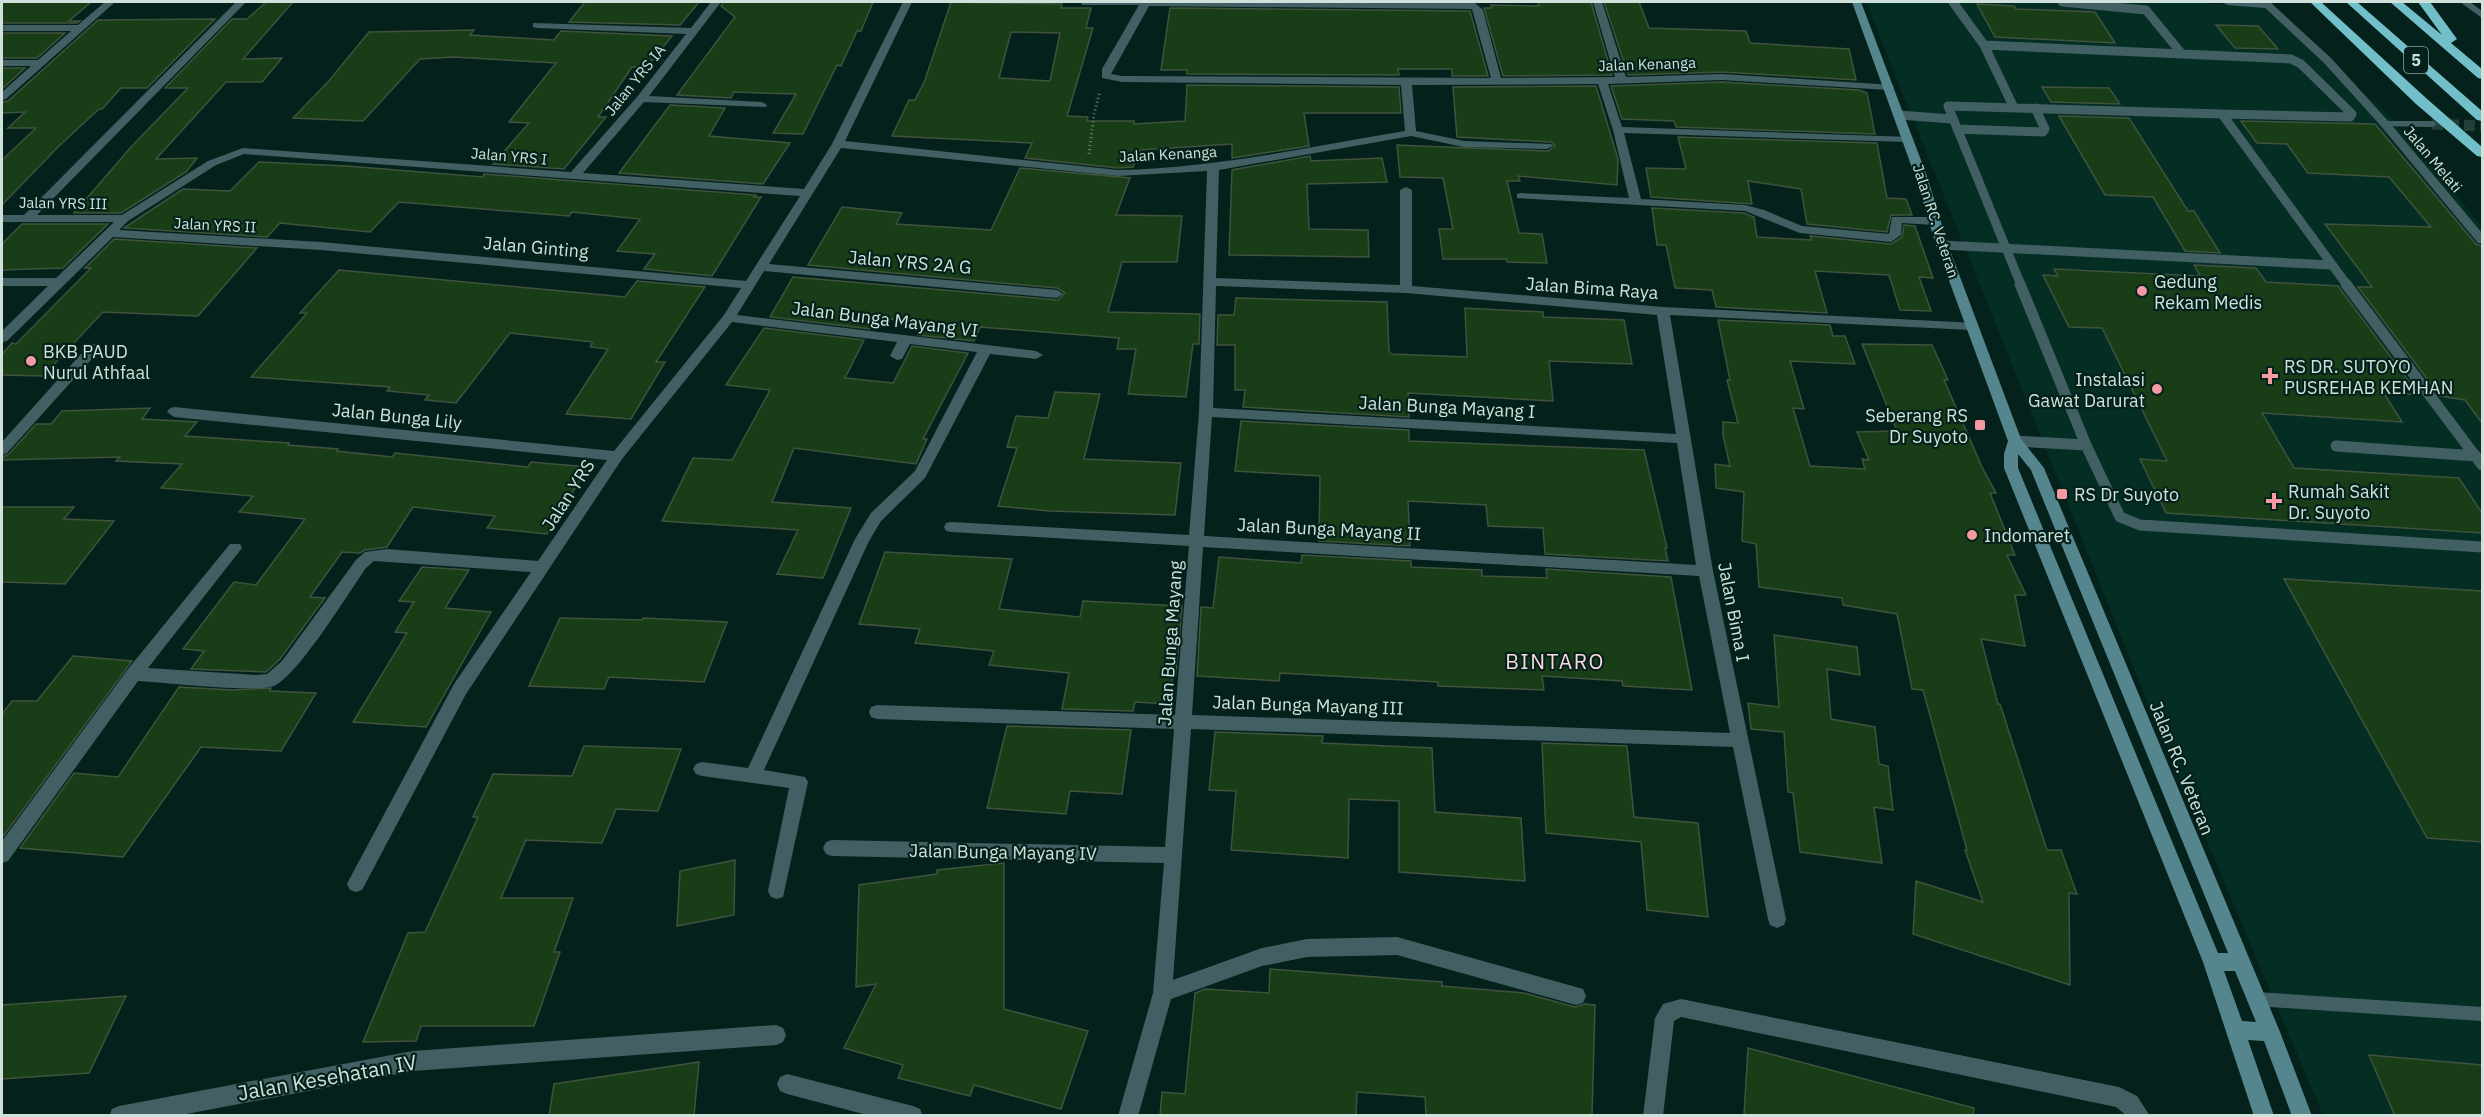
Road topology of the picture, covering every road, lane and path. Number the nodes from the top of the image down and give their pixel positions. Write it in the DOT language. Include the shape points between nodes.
graph roads {
  1 [pos="110,2"];
  2 [pos="241,2"];
  3 [pos="716,2"];
  4 [pos="907,2"];
  5 [pos="1083,2"];
  6 [pos="1598,2"];
  7 [pos="1856,2"];
  8 [pos="1953,2"];
  9 [pos="2062,2"];
  10 [pos="2227,2"];
  11 [pos="2315,2"];
  12 [pos="2351,2"];
  13 [pos="2396,2"];
  14 [pos="2424,2"];
  15 [pos="2466,2"];
  16 [pos="1145,3"];
  17 [pos="1293,3"];
  18 [pos="2267,3"];
  19 [pos="2482,15"];
  20 [pos="537,25"];
  21 [pos="2,28"];
  22 [pos="81,28"];
  23 [pos="694,31"];
  24 [pos="1984,45"];
  25 [pos="2182,54"];
  26 [pos="2,63"];
  27 [pos="41,63"];
  28 [pos="2468,63"];
  29 [pos="2482,75"];
  30 [pos="1106,76"];
  31 [pos="1621,79"];
  32 [pos="1602,80"];
  33 [pos="1406,82"];
  34 [pos="1497,82"];
  35 [pos="1889,87"];
  36 [pos="2,97"];
  37 [pos="641,99"];
  38 [pos="762,105"];
  39 [pos="2014,108"];
  40 [pos="2036,108"];
  41 [pos="2222,114"];
  42 [pos="1899,115"];
  43 [pos="2482,117"];
  44 [pos="1952,119"];
  45 [pos="2385,124"];
  46 [pos="2432,124"];
  47 [pos="1957,129"];
  48 [pos="1618,130"];
  49 [pos="1411,133"];
  50 [pos="1907,139"];
  51 [pos="838,144"];
  52 [pos="1547,146"];
  53 [pos="2482,153"];
  54 [pos="1213,169"];
  55 [pos="1088,170"];
  56 [pos="574,176"];
  57 [pos="1406,190"];
  58 [pos="805,193"];
  59 [pos="1521,196"];
  60 [pos="1636,203"];
  61 [pos="28,217"];
  62 [pos="2,218"];
  63 [pos="124,219"];
  64 [pos="1935,222"];
  65 [pos="108,233"];
  66 [pos="2482,240"];
  67 [pos="1942,244"];
  68 [pos="321,246"];
  69 [pos="2007,249"];
  70 [pos="2332,265"];
  71 [pos="760,267"];
  72 [pos="2,282"];
  73 [pos="57,282"];
  74 [pos="1211,282"];
  75 [pos="748,285"];
  76 [pos="1406,289"];
  77 [pos="1058,294"];
  78 [pos="1663,311"];
  79 [pos="729,318"];
  80 [pos="1971,326"];
  81 [pos="2,338"];
  82 [pos="906,338"];
  83 [pos="94,348"];
  84 [pos="985,350"];
  85 [pos="1036,355"];
  86 [pos="897,356"];
  87 [pos="174,412"];
  88 [pos="1206,412"];
  89 [pos="1685,439"];
  90 [pos="2015,441"];
  91 [pos="2086,446"];
  92 [pos="2336,446"];
  93 [pos="2,450"];
  94 [pos="617,456"];
  95 [pos="2479,460"];
  96 [pos="951,527"];
  97 [pos="1196,540"];
  98 [pos="2482,547"];
  99 [pos="235,548"];
  100 [pos="544,567"];
  101 [pos="1705,571"];
  102 [pos="134,674"];
  103 [pos="876,712"];
  104 [pos="1184,722"];
  105 [pos="1738,740"];
  106 [pos="702,769"];
  107 [pos="753,776"];
  108 [pos="2154,819"];
  109 [pos="2183,821"];
  110 [pos="832,848"];
  111 [pos="2,855"];
  112 [pos="1175,855"];
  113 [pos="356,884"];
  114 [pos="777,891"];
  115 [pos="1777,919"];
  116 [pos="2212,962"];
  117 [pos="2241,963"];
  118 [pos="1163,993"];
  119 [pos="1576,996"];
  120 [pos="2256,999"];
  121 [pos="2482,1014"];
  122 [pos="2236,1030"];
  123 [pos="2270,1032"];
  124 [pos="776,1035"];
  125 [pos="787,1084"];
  126 [pos="119,1116"];
  127 [pos="914,1116"];
  128 [pos="1128,1116"];
  129 [pos="1653,1116"];
  130 [pos="2139,1116"];
  131 [pos="2264,1116"];
  132 [pos="2302,1116"];
  1 -- 22 [label="street"];
  2 -- 61 [label="street"];
  3 -- 23 [label="street, Jalan YRS IA"];
  4 -- 51 [label="street, Jalan YRS"];
  5 -- 16 [label="street"];
  6 -- 31 [label="street"];
  7 -- 35 [label="main road, Jalan RC. Veteran"];
  8 -- 24 [label="lane"];
  9 -- 25 [label="lane" via="2146,10"];
  10 -- 18 [label="street"];
  11 -- 53 [label="highway"];
  12 -- 43 [label="highway, 5"];
  13 -- 28 [label="highway, 5"];
  14 -- 28 [label="highway"];
  15 -- 19 [label="street"];
  16 -- 17 [label="street"];
  16 -- 30 [label="street"];
  17 -- 34 [label="street" via="1475,6"];
  18 -- 45 [label="street, Jalan Melati" via="2328,61"];
  20 -- 23 [label="street"];
  21 -- 22 [label="street"];
  22 -- 27 [label="street"];
  23 -- 37 [label="street, Jalan YRS IA"];
  24 -- 25 [label="lane"];
  24 -- 39 [label="lane"];
  25 -- 41 [label="lane" via="2296,61 2352,116"];
  26 -- 27 [label="street"];
  27 -- 36 [label="street"];
  28 -- 29 [label="highway, 5"];
  30 -- 33 [label="street, Jalan Kenanga"];
  30 -- 55 [label="path" via="1094,114"];
  31 -- 32 [label="street, Jalan Kenanga"];
  31 -- 35 [label="street, Jalan Kenanga" via="1722,77"];
  32 -- 34 [label="street, Jalan Kenanga"];
  32 -- 48 [label="street"];
  33 -- 34 [label="street, Jalan Kenanga"];
  33 -- 49 [label="street"];
  35 -- 42 [label="main road, Jalan RC. Veteran"];
  37 -- 38 [label="street"];
  37 -- 56 [label="street, Jalan YRS IA"];
  39 -- 40 [label="lane"];
  39 -- 44 [label="lane" via="1948,106"];
  40 -- 41 [label="lane"];
  40 -- 47 [label="lane" via="2043,132"];
  41 -- 70 [label="lane"];
  42 -- 44 [label="lane"];
  42 -- 50 [label="main road, Jalan RC. Veteran"];
  44 -- 47 [label="lane"];
  45 -- 46 [label="street"];
  45 -- 66 [label="street, Jalan Melati"];
  47 -- 69 [label="lane"];
  48 -- 50 [label="street"];
  48 -- 60 [label="street"];
  49 -- 52 [label="street" via="1464,144"];
  49 -- 54 [label="street, Jalan Kenanga"];
  50 -- 64 [label="main road, Jalan RC. Veteran"];
  51 -- 55 [label="street, Jalan Kenanga"];
  51 -- 58 [label="street, Jalan YRS"];
  54 -- 55 [label="street, Jalan Kenanga" via="1151,173"];
  54 -- 74 [label="street, Jalan Bunga Mayang"];
  56 -- 58 [label="street, Jalan YRS I"];
  56 -- 63 [label="street, Jalan YRS I" via="257,151 237,153 212,164"];
  57 -- 76 [label="street"];
  58 -- 71 [label="street, Jalan YRS"];
  59 -- 60 [label="street"];
  60 -- 64 [label="street" via="1745,208 1800,229 1891,238 1895,235 1896,219"];
  61 -- 62 [label="street, Jalan YRS III"];
  61 -- 63 [label="street, Jalan YRS III"];
  63 -- 65 [label="street, Jalan YRS I"];
  64 -- 67 [label="main road, Jalan RC. Veteran"];
  65 -- 68 [label="street, Jalan YRS II"];
  65 -- 73 [label="street, Jalan YRS I"];
  67 -- 69 [label="lane"];
  67 -- 80 [label="main road, Jalan RC. Veteran"];
  68 -- 75 [label="street, Jalan Ginting"];
  69 -- 70 [label="lane"];
  69 -- 91 [label="lane"];
  70 -- 95 [label="lane"];
  71 -- 75 [label="street, Jalan YRS"];
  71 -- 77 [label="street, Jalan YRS 2A G"];
  72 -- 73 [label="street"];
  73 -- 81 [label="street, Jalan YRS I"];
  74 -- 76 [label="street, Jalan Bima Raya"];
  74 -- 88 [label="street, Jalan Bunga Mayang"];
  75 -- 79 [label="street, Jalan YRS"];
  76 -- 78 [label="street, Jalan Bima Raya"];
  78 -- 80 [label="street, Jalan Bima Raya"];
  78 -- 89 [label="street, Jalan Bima I"];
  79 -- 82 [label="street, Jalan Bunga Mayang VI"];
  79 -- 94 [label="street, Jalan YRS"];
  80 -- 90 [label="main road, Jalan RC. Veteran"];
  82 -- 84 [label="street, Jalan Bunga Mayang VI"];
  82 -- 86 [label="street"];
  83 -- 93 [label="street"];
  84 -- 85 [label="street, Jalan Bunga Mayang VI"];
  84 -- 107 [label="street" via="924,468 876,518 862,539"];
  87 -- 94 [label="street, Jalan Bunga Lily"];
  88 -- 89 [label="street, Jalan Bunga Mayang I"];
  88 -- 97 [label="street, Jalan Bunga Mayang"];
  89 -- 101 [label="street, Jalan Bima I"];
  90 -- 91 [label="lane"];
  90 -- 108 [label="main road, Jalan RC. Veteran" via="2011,468"];
  90 -- 109 [label="main road, Jalan RC. Veteran" via="2037,468"];
  91 -- 98 [label="lane" via="2117,513 2135,524"];
  92 -- 95 [label="lane"];
  94 -- 100 [label="street, Jalan YRS"];
  96 -- 97 [label="street, Jalan Bunga Mayang II"];
  97 -- 101 [label="street, Jalan Bunga Mayang II"];
  97 -- 104 [label="street, Jalan Bunga Mayang"];
  99 -- 102 [label="street"];
  100 -- 102 [label="street" via="370,556 288,666 271,680"];
  100 -- 113 [label="street, Jalan YRS" via="460,689"];
  101 -- 105 [label="street, Jalan Bima I"];
  102 -- 111 [label="street"];
  103 -- 104 [label="street, Jalan Bunga Mayang III"];
  104 -- 105 [label="street, Jalan Bunga Mayang III"];
  104 -- 112 [label="street, Jalan Bunga Mayang"];
  105 -- 115 [label="street, Jalan Bima I"];
  106 -- 107 [label="street"];
  107 -- 114 [label="street" via="799,782"];
  108 -- 109 [label="main road"];
  108 -- 116 [label="main road, Jalan RC. Veteran"];
  109 -- 117 [label="main road, Jalan RC. Veteran"];
  110 -- 112 [label="street, Jalan Bunga Mayang IV"];
  112 -- 118 [label="street, Jalan Bunga Mayang"];
  116 -- 117 [label="main road"];
  116 -- 122 [label="main road, Jalan RC. Veteran"];
  117 -- 120 [label="main road, Jalan RC. Veteran"];
  118 -- 119 [label="street" via="1262,957 1307,948 1397,946"];
  118 -- 128 [label="street, Jalan Bunga Mayang"];
  120 -- 121 [label="lane"];
  120 -- 123 [label="main road, Jalan RC. Veteran"];
  122 -- 123 [label="main road"];
  122 -- 131 [label="main road, Jalan RC. Veteran"];
  123 -- 132 [label="main road, Jalan RC. Veteran"];
  124 -- 126 [label="street, Jalan Kesehatan IV" via="413,1060"];
  125 -- 127 [label="street"];
  129 -- 130 [label="street" via="1665,1018 1670,1011 1681,1008 2119,1097 2130,1103"];
}
